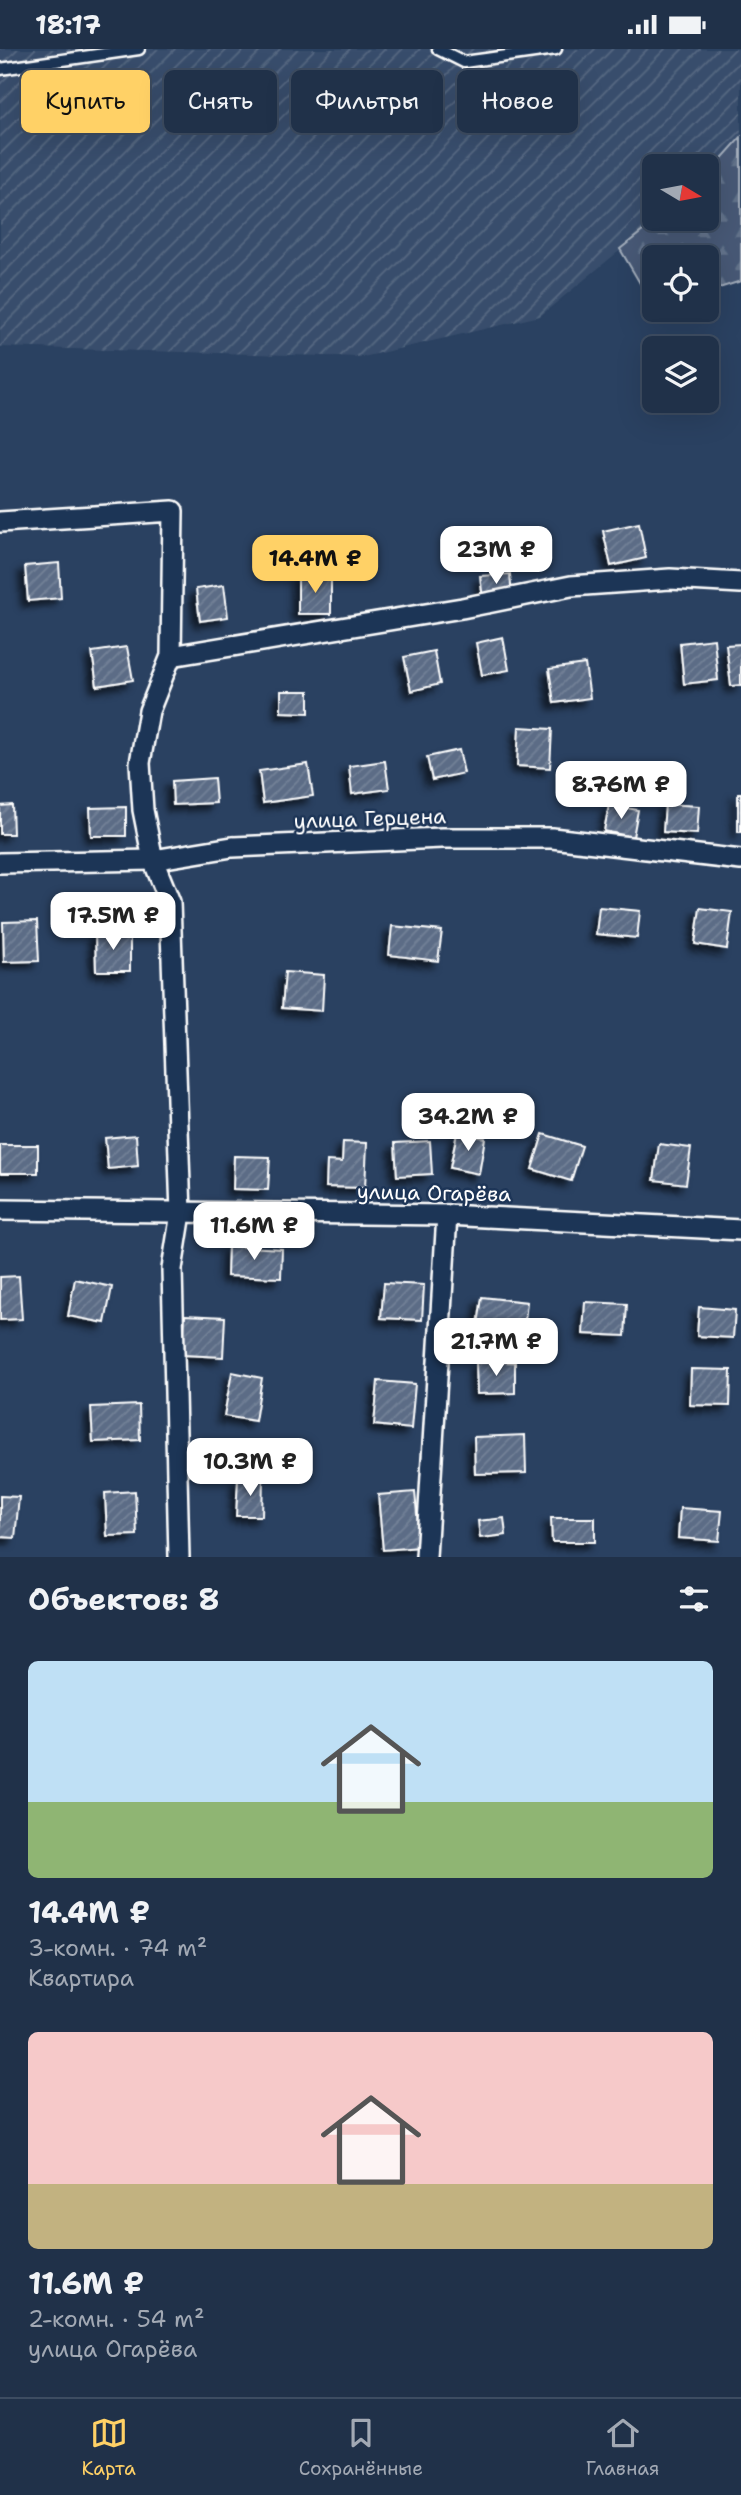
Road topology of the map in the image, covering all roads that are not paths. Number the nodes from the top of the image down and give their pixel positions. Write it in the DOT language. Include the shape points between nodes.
graph roads {
  1 [pos="139,49"];
  2 [pos="439,49"];
  3 [pos="556,49"];
  4 [pos="0,69"];
  5 [pos="0,522"];
  6 [pos="741,583"];
  7 [pos="171,656"];
  8 [pos="153,860"];
  9 [pos="741,860"];
  10 [pos="0,863"];
  11 [pos="0,1210"];
  12 [pos="181,1213"];
  13 [pos="447,1215"];
  14 [pos="741,1230"];
  15 [pos="179,1557"];
  16 [pos="426,1557"];
  1 -- 4 [label="lane"];
  2 -- 3 [label="lane" via="464,62"];
  5 -- 7 [label="street" via="173,511"];
  6 -- 7 [label="street" via="670,579 571,586"];
  7 -- 8 [label="street" via="149,711 140,763"];
  8 -- 9 [label="street, улица Герцена" via="232,847 442,838 552,838"];
  8 -- 10 [label="street, улица Герцена"];
  8 -- 12 [label="street" via="170,902"];
  11 -- 12 [label="street, улица Огарёва"];
  12 -- 13 [label="street, улица Огарёва"];
  12 -- 15 [label="street" via="172,1269"];
  13 -- 14 [label="street, улица Огарёва"];
  13 -- 16 [label="street"];
}
